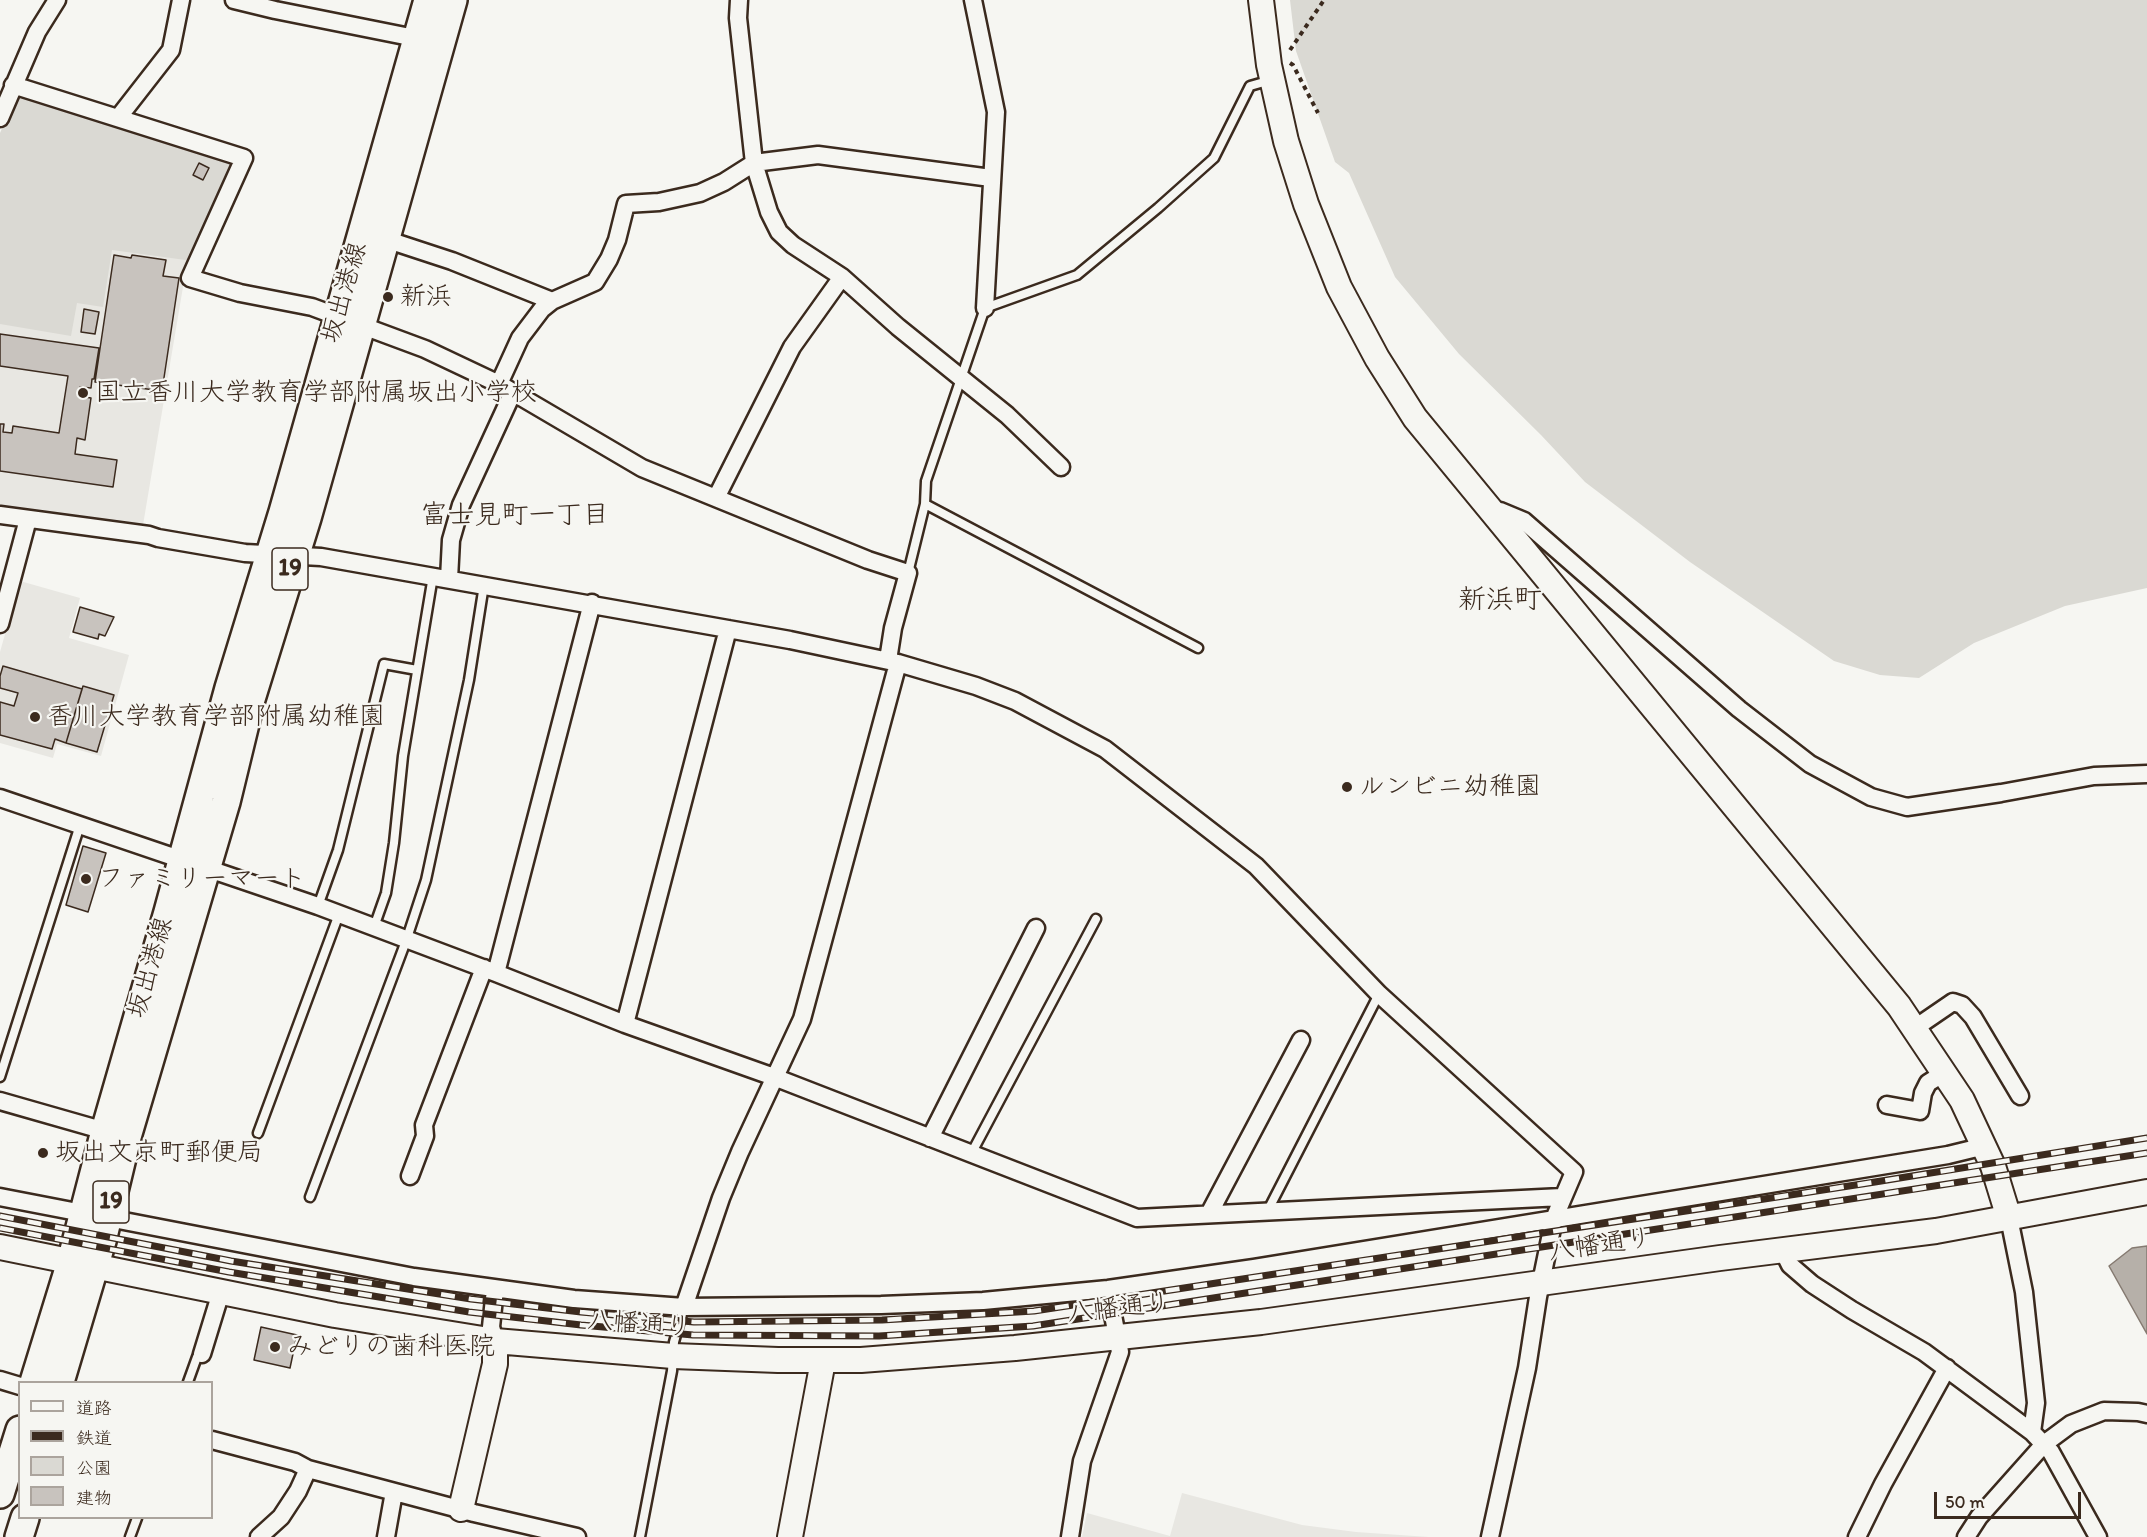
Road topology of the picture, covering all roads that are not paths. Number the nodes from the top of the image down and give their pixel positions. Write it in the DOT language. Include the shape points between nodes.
graph roads {
  1 [pos="57,0"];
  2 [pos="181,0"];
  3 [pos="234,0"];
  4 [pos="428,0"];
  5 [pos="453,0"];
  6 [pos="739,0"];
  7 [pos="973,0"];
  8 [pos="1261,0"];
  9 [pos="429,40"];
  10 [pos="1277,71"];
  11 [pos="13,85"];
  12 [pos="0,118"];
  13 [pos="118,118"];
  14 [pos="754,163"];
  15 [pos="991,178"];
  16 [pos="385,239"];
  17 [pos="842,277"];
  18 [pos="552,301"];
  19 [pos="985,308"];
  20 [pos="349,321"];
  21 [pos="961,377"];
  22 [pos="506,388"];
  23 [pos="1060,467"];
  24 [pos="716,498"];
  25 [pos="925,504"];
  26 [pos="1492,513"];
  27 [pos="0,515"];
  28 [pos="28,519"];
  29 [pos="292,555"];
  30 [pos="908,573"];
  31 [pos="441,577"];
  32 [pos="484,585"];
  33 [pos="592,603"];
  34 [pos="0,624"];
  35 [pos="728,629"];
  36 [pos="1198,648"];
  37 [pos="893,661"];
  38 [pos="417,670"];
  39 [pos="2147,774"];
  40 [pos="0,798"];
  41 [pos="80,825"];
  42 [pos="194,864"];
  43 [pos="318,906"];
  44 [pos="339,914"];
  45 [pos="1096,919"];
  46 [pos="374,928"];
  47 [pos="1036,928"];
  48 [pos="406,941"];
  49 [pos="490,971"];
  50 [pos="1379,993"];
  51 [pos="625,1024"];
  52 [pos="1915,1029"];
  53 [pos="1301,1040"];
  54 [pos="1944,1073"];
  55 [pos="0,1077"];
  56 [pos="774,1077"];
  57 [pos="2020,1096"];
  58 [pos="0,1101"];
  59 [pos="1887,1105"];
  60 [pos="258,1132"];
  61 [pos="116,1134"];
  62 [pos="930,1138"];
  63 [pos="1985,1146"];
  64 [pos="971,1154"];
  65 [pos="410,1176"];
  66 [pos="2147,1192"];
  67 [pos="0,1197"];
  68 [pos="310,1197"];
  69 [pos="1562,1197"];
  70 [pos="1267,1212"];
  71 [pos="1209,1214"];
  72 [pos="96,1216"];
  73 [pos="2009,1218"];
  74 [pos="1554,1219"];
  75 [pos="0,1247"];
  76 [pos="1783,1251"];
  77 [pos="83,1264"];
  78 [pos="1541,1283"];
  79 [pos="1108,1288"];
  80 [pos="495,1289"];
  81 [pos="221,1292"];
  82 [pos="684,1307"];
  83 [pos="1117,1338"];
  84 [pos="495,1341"];
  85 [pos="201,1354"];
  86 [pos="673,1356"];
  87 [pos="823,1361"];
  88 [pos="1947,1368"];
  89 [pos="0,1380"];
  90 [pos="35,1381"];
  91 [pos="60,1381"];
  92 [pos="189,1381"];
  93 [pos="18,1385"];
  94 [pos="2147,1414"];
  95 [pos="18,1436"];
  96 [pos="2038,1438"];
  97 [pos="213,1440"];
  98 [pos="308,1469"];
  99 [pos="394,1492"];
  100 [pos="0,1494"];
  101 [pos="461,1509"];
  102 [pos="25,1519"];
  103 [pos="137,1519"];
  104 [pos="19,1537"];
  105 [pos="130,1537"];
  106 [pos="259,1537"];
  107 [pos="386,1537"];
  108 [pos="577,1537"];
  109 [pos="640,1537"];
  110 [pos="790,1537"];
  111 [pos="1070,1537"];
  112 [pos="1490,1537"];
  113 [pos="1857,1537"];
  114 [pos="1966,1537"];
  115 [pos="2098,1537"];
  1 -- 11 [label="street" via="37,32"];
  2 -- 13 [label="street" via="171,50"];
  3 -- 9 [label="street"];
  4 -- 9 [label="main road, 坂出港線 / 19"];
  5 -- 9 [label="main road, 坂出港線 / 19"];
  6 -- 14 [label="street"];
  7 -- 15 [label="street" via="996,112"];
  8 -- 10 [label="street"];
  9 -- 16 [label="main road, 坂出港線 / 19"];
  9 -- 20 [label="main road, 坂出港線 / 19"];
  10 -- 19 [label="lane" via="1250,86 1214,158 1077,275"];
  10 -- 26 [label="street" via="1287,141 1306,204 1339,287 1415,418"];
  11 -- 12 [label="street"];
  11 -- 13 [label="street"];
  13 -- 20 [label="street" via="244,158 190,278 240,293 312,307"];
  14 -- 15 [label="street" via="818,155"];
  14 -- 17 [label="street" via="779,232"];
  14 -- 18 [label="street" via="700,193 626,204 617,240 595,282"];
  15 -- 19 [label="street"];
  16 -- 18 [label="street"];
  16 -- 20 [label="main road, 坂出港線 / 19"];
  17 -- 21 [label="street"];
  17 -- 24 [label="street" via="792,347"];
  18 -- 22 [label="street" via="520,338"];
  19 -- 21 [label="lane"];
  20 -- 22 [label="street" via="425,349"];
  20 -- 29 [label="main road, 坂出港線 / 19" via="307,518"];
  21 -- 23 [label="street"];
  21 -- 25 [label="lane" via="926,481"];
  22 -- 24 [label="street" via="642,468"];
  22 -- 31 [label="street" via="461,505"];
  24 -- 30 [label="street"];
  25 -- 30 [label="lane"];
  25 -- 36 [label="lane"];
  26 -- 39 [label="street" via="1500,511 1524,521 1739,709 1810,764 1871,797 1907,807 2094,776"];
  26 -- 52 [label="street"];
  27 -- 28 [label="street"];
  28 -- 29 [label="street" via="245,553"];
  28 -- 34 [label="street"];
  29 -- 31 [label="street"];
  29 -- 42 [label="main road, 坂出港線 / 19" via="226,802"];
  30 -- 37 [label="street" via="893,628"];
  31 -- 32 [label="street"];
  31 -- 38 [label="lane"];
  32 -- 33 [label="street"];
  32 -- 48 [label="lane" via="469,680 426,880"];
  33 -- 35 [label="street"];
  33 -- 49 [label="street"];
  35 -- 37 [label="street"];
  35 -- 51 [label="street"];
  37 -- 50 [label="street" via="1015,701 1105,749 1256,866"];
  37 -- 56 [label="street" via="805,1008"];
  38 -- 43 [label="lane" via="384,664 338,850"];
  38 -- 46 [label="lane" via="386,893"];
  40 -- 41 [label="street"];
  41 -- 42 [label="street"];
  41 -- 55 [label="lane"];
  42 -- 43 [label="street"];
  42 -- 61 [label="main road, 坂出港線 / 19" via="199,896"];
  43 -- 44 [label="street"];
  44 -- 46 [label="street"];
  44 -- 60 [label="lane"];
  45 -- 64 [label="lane"];
  46 -- 48 [label="street"];
  47 -- 62 [label="street"];
  48 -- 49 [label="street"];
  48 -- 68 [label="lane"];
  49 -- 51 [label="street"];
  49 -- 65 [label="street" via="424,1125 425,1136"];
  50 -- 69 [label="street" via="1575,1172"];
  50 -- 70 [label="lane"];
  51 -- 56 [label="street"];
  52 -- 54 [label="street"];
  52 -- 57 [label="street" via="1953,1002 1962,1005"];
  53 -- 71 [label="street"];
  54 -- 59 [label="street" via="1928,1083 1920,1112"];
  54 -- 63 [label="street"];
  56 -- 62 [label="street"];
  56 -- 82 [label="street" via="721,1198"];
  58 -- 61 [label="street"];
  61 -- 72 [label="main road, 坂出港線 / 19"];
  62 -- 64 [label="street"];
  63 -- 73 [label="street"];
  63 -- 74 [label="street"];
  64 -- 71 [label="street" via="1137,1218"];
  66 -- 73 [label="street, 八幡通り"];
  67 -- 72 [label="street"];
  69 -- 70 [label="street"];
  69 -- 74 [label="street"];
  70 -- 71 [label="street"];
  72 -- 77 [label="main road, 坂出港線 / 19"];
  72 -- 80 [label="street" via="369,1269"];
  73 -- 76 [label="street, 八幡通り"];
  73 -- 96 [label="street" via="2024,1292"];
  74 -- 78 [label="street"];
  74 -- 79 [label="street"];
  75 -- 77 [label="street, 八幡通り"];
  76 -- 78 [label="street, 八幡通り"];
  76 -- 88 [label="street" via="1790,1265 1812,1284"];
  77 -- 81 [label="street, 八幡通り"];
  77 -- 90 [label="main road, 坂出港線 / 19"];
  77 -- 91 [label="main road, 坂出港線 / 19"];
  78 -- 83 [label="street, 八幡通り"];
  78 -- 112 [label="street" via="1527,1368"];
  79 -- 82 [label="street" via="983,1301"];
  79 -- 83 [label="street"];
  80 -- 82 [label="street"];
  80 -- 84 [label="street" via="491,1326"];
  81 -- 84 [label="street, 八幡通り"];
  81 -- 85 [label="street"];
  82 -- 86 [label="lane"];
  83 -- 87 [label="street, 八幡通り"];
  83 -- 111 [label="street" via="1120,1352 1082,1461"];
  84 -- 86 [label="street, 八幡通り"];
  84 -- 101 [label="street" via="495,1364"];
  85 -- 92 [label="lane"];
  86 -- 87 [label="street, 八幡通り"];
  86 -- 109 [label="lane"];
  87 -- 110 [label="street"];
  88 -- 96 [label="street"];
  88 -- 113 [label="street"];
  89 -- 93 [label="street"];
  94 -- 96 [label="street" via="2104,1412"];
  95 -- 100 [label="main road"];
  96 -- 114 [label="street"];
  96 -- 115 [label="street" via="2051,1452"];
  97 -- 98 [label="street"];
  98 -- 99 [label="street"];
  98 -- 106 [label="street" via="281,1517"];
  99 -- 101 [label="street"];
  99 -- 107 [label="street"];
  101 -- 108 [label="street"];
  102 -- 104 [label="main road"];
  103 -- 105 [label="lane"];
}
